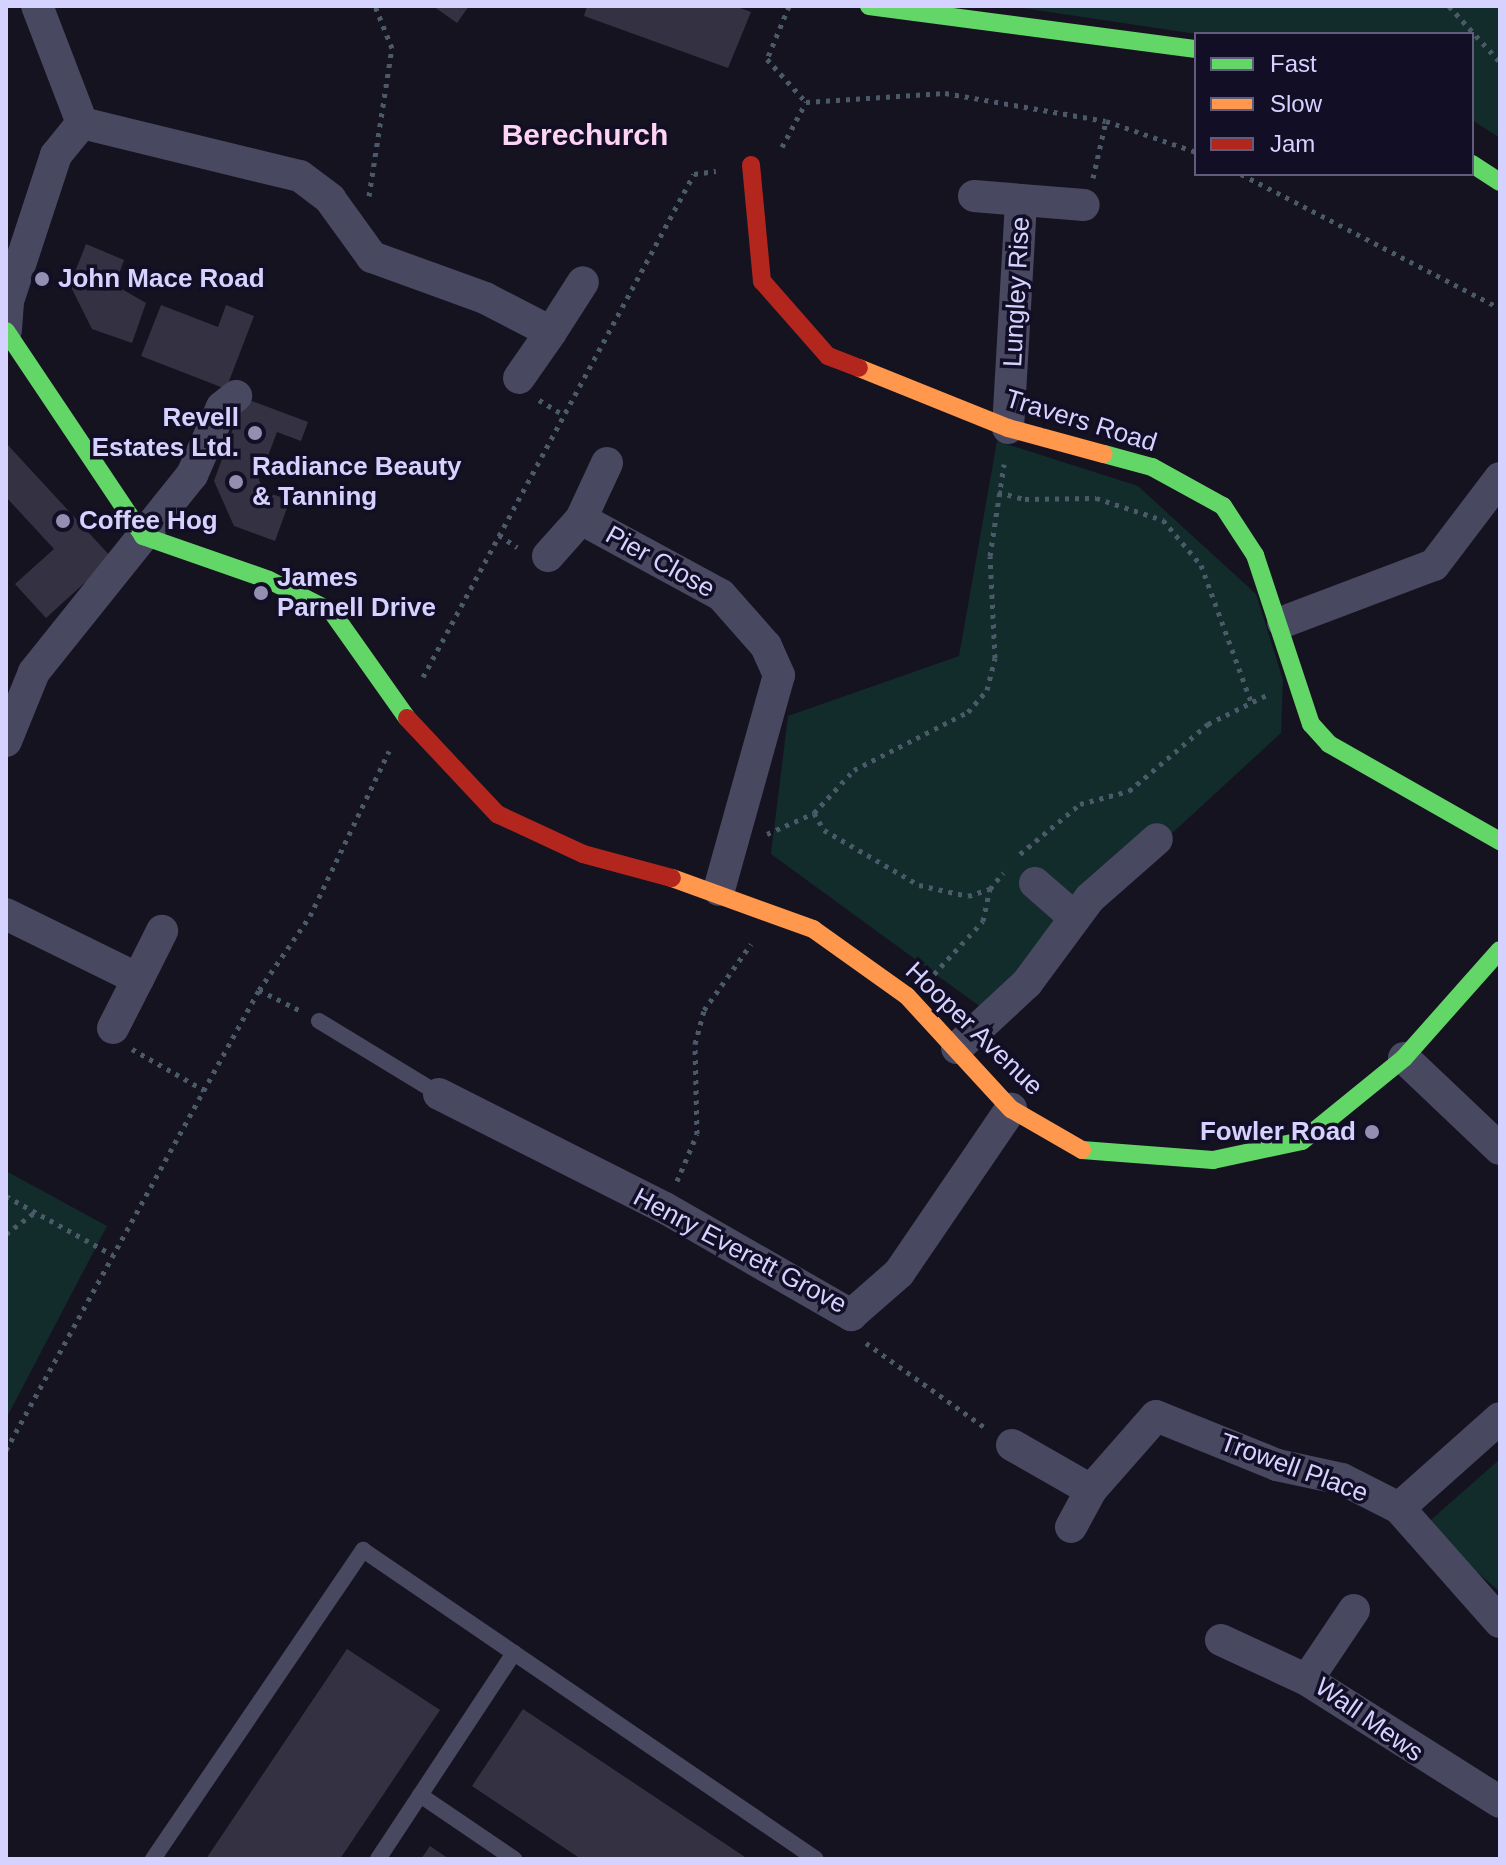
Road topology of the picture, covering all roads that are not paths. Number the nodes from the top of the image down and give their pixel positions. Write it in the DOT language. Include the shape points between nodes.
graph roads {
  1 [pos="37,6"];
  2 [pos="875,7"];
  3 [pos="1194,49"];
  4 [pos="82,123"];
  5 [pos="751,165"];
  6 [pos="1474,165"];
  7 [pos="1500,182"];
  8 [pos="974,196"];
  9 [pos="1021,203"];
  10 [pos="1084,205"];
  11 [pos="583,282"];
  12 [pos="6,330"];
  13 [pos="551,332"];
  14 [pos="519,378"];
  15 [pos="236,396"];
  16 [pos="1008,428"];
  17 [pos="607,463"];
  18 [pos="1500,478"];
  19 [pos="581,519"];
  20 [pos="143,536"];
  21 [pos="548,556"];
  22 [pos="1283,622"];
  23 [pos="6,741"];
  24 [pos="1157,839"];
  25 [pos="1500,841"];
  26 [pos="1035,883"];
  27 [pos="719,890"];
  28 [pos="6,914"];
  29 [pos="1075,918"];
  30 [pos="162,931"];
  31 [pos="1500,950"];
  32 [pos="138,979"];
  33 [pos="319,1021"];
  34 [pos="113,1028"];
  35 [pos="957,1048"];
  36 [pos="1404,1058"];
  37 [pos="439,1094"];
  38 [pos="1011,1109"];
  39 [pos="1500,1149"];
  40 [pos="1500,1418"];
  41 [pos="1012,1445"];
  42 [pos="1091,1490"];
  43 [pos="1399,1508"];
  44 [pos="1071,1527"];
  45 [pos="1354,1610"];
  46 [pos="1500,1622"];
  47 [pos="1221,1640"];
  48 [pos="514,1653"];
  49 [pos="1307,1680"];
  50 [pos="420,1795"];
  51 [pos="1500,1802"];
  52 [pos="153,1859"];
  53 [pos="378,1859"];
  54 [pos="514,1859"];
  55 [pos="816,1859"];
  1 -- 4 [label="street"];
  2 -- 3 [label="street"];
  4 -- 12 [label="street" via="56,155 8,301"];
  4 -- 13 [label="street" via="300,176 330,199 381,262 485,298"];
  5 -- 16 [label="street, Travers Road" via="762,281 828,356"];
  6 -- 7 [label="street"];
  8 -- 9 [label="street"];
  9 -- 10 [label="street"];
  9 -- 16 [label="street, Lungley Rise"];
  11 -- 13 [label="street"];
  12 -- 20 [label="street"];
  13 -- 14 [label="street"];
  15 -- 20 [label="street" via="222,407 192,475"];
  16 -- 22 [label="street, Travers Road" via="1152,467 1223,506 1255,555"];
  17 -- 19 [label="street, Pier Close"];
  18 -- 22 [label="street" via="1434,565"];
  19 -- 21 [label="street"];
  19 -- 27 [label="street, Pier Close" via="721,595 766,646 779,675"];
  20 -- 23 [label="street" via="34,672"];
  20 -- 27 [label="street, Hooper Avenue" via="269,580 332,612 402,713 497,814 583,854"];
  22 -- 25 [label="street, Travers Road" via="1311,724 1329,744"];
  24 -- 29 [label="street"];
  26 -- 29 [label="street"];
  27 -- 35 [label="street, Hooper Avenue" via="813,929 907,996"];
  28 -- 32 [label="street"];
  29 -- 35 [label="street" via="1027,983"];
  30 -- 32 [label="street"];
  31 -- 36 [label="street, Hooper Avenue"];
  32 -- 34 [label="street"];
  33 -- 37 [label="lane"];
  35 -- 38 [label="street, Hooper Avenue"];
  36 -- 38 [label="street, Hooper Avenue" via="1302,1141 1213,1160 1086,1152"];
  36 -- 39 [label="street"];
  37 -- 38 [label="street, Henry Everett Grove" via="665,1208 851,1315 899,1273"];
  40 -- 43 [label="street, Trowell Place"];
  41 -- 42 [label="street"];
  42 -- 43 [label="street, Trowell Place" via="1156,1416 1277,1465 1342,1479"];
  42 -- 44 [label="street, Trowell Place"];
  43 -- 46 [label="street"];
  45 -- 49 [label="street, Wall Mews"];
  47 -- 49 [label="street"];
  48 -- 50 [label="lane"];
  48 -- 52 [label="lane" via="363,1550"];
  48 -- 55 [label="lane"];
  49 -- 51 [label="street, Wall Mews"];
  50 -- 53 [label="lane"];
  50 -- 54 [label="lane"];
}
